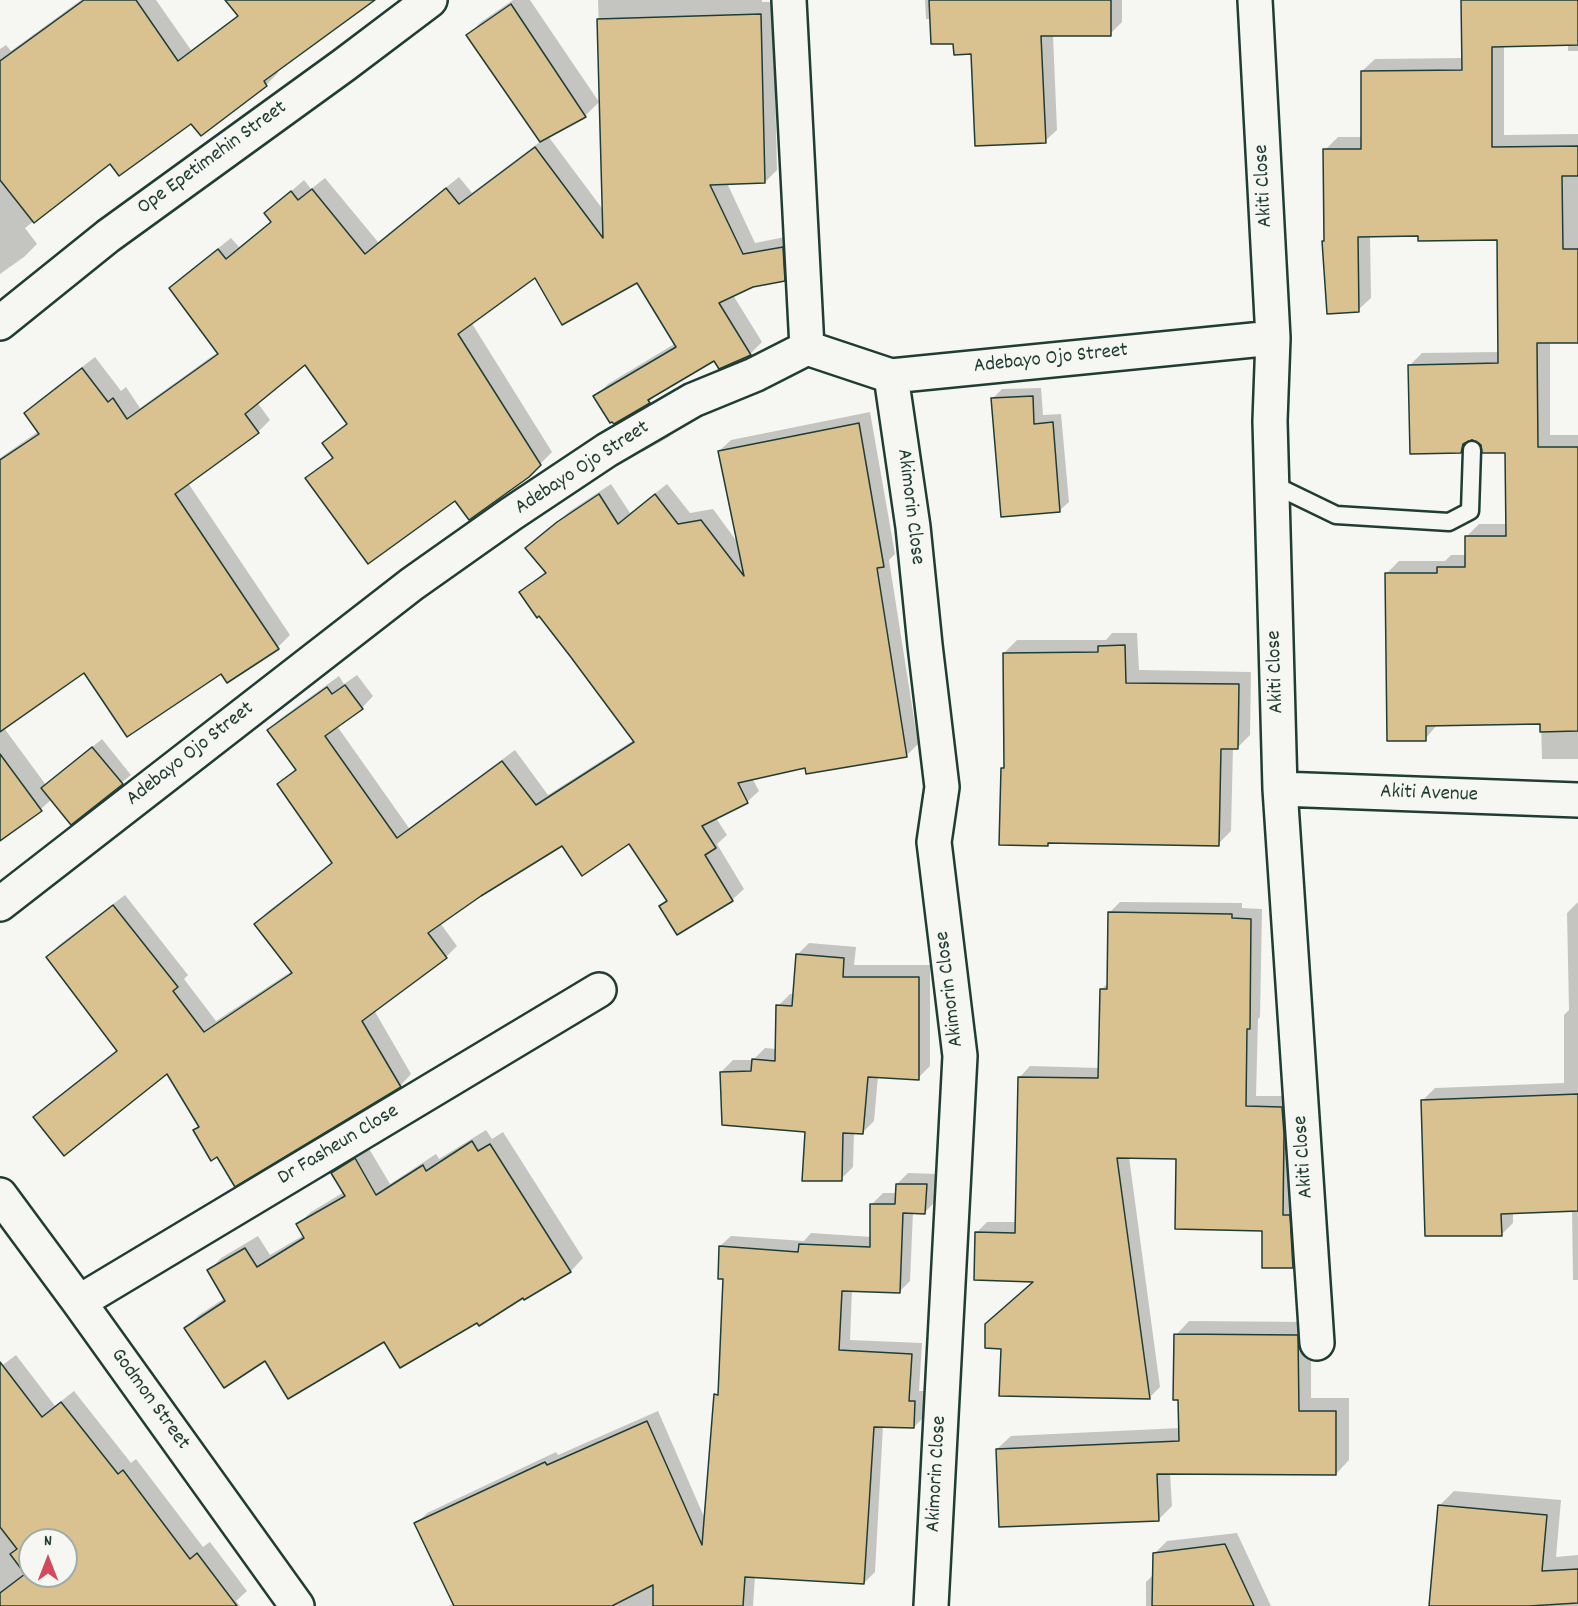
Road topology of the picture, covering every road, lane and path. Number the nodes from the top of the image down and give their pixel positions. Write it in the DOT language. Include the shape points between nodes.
graph roads {
  1 [pos="430,0"];
  2 [pos="789,0"];
  3 [pos="1255,0"];
  4 [pos="0,322"];
  5 [pos="1273,338"];
  6 [pos="807,348"];
  7 [pos="891,376"];
  8 [pos="1472,450"];
  9 [pos="1272,484"];
  10 [pos="1280,789"];
  11 [pos="1578,800"];
  12 [pos="0,904"];
  13 [pos="599,990"];
  14 [pos="0,1195"];
  15 [pos="79,1302"];
  16 [pos="1317,1343"];
  17 [pos="297,1606"];
  18 [pos="931,1606"];
  1 -- 4 [label="street, Ope Epetimehin Street" via="108,236"];
  2 -- 6 [label="street"];
  3 -- 5 [label="street, Akiti Close"];
  5 -- 7 [label="street, Adebayo Ojo Street"];
  5 -- 9 [label="street, Akiti Close"];
  6 -- 7 [label="street, Adebayo Ojo Street"];
  6 -- 12 [label="street, Adebayo Ojo Street" via="693,400 511,514 412,584"];
  7 -- 18 [label="street, Akimorin Close" via="913,527 942,787 934,842 960,1056"];
  8 -- 9 [label="lane" via="1470,511 1449,522 1336,515"];
  9 -- 10 [label="street, Akiti Close"];
  10 -- 11 [label="street, Akiti Avenue"];
  10 -- 16 [label="street, Akiti Close"];
  13 -- 15 [label="street, Dr Fasheun Close"];
  14 -- 15 [label="street, Godmon Street"];
  15 -- 17 [label="street, Godmon Street"];
}
